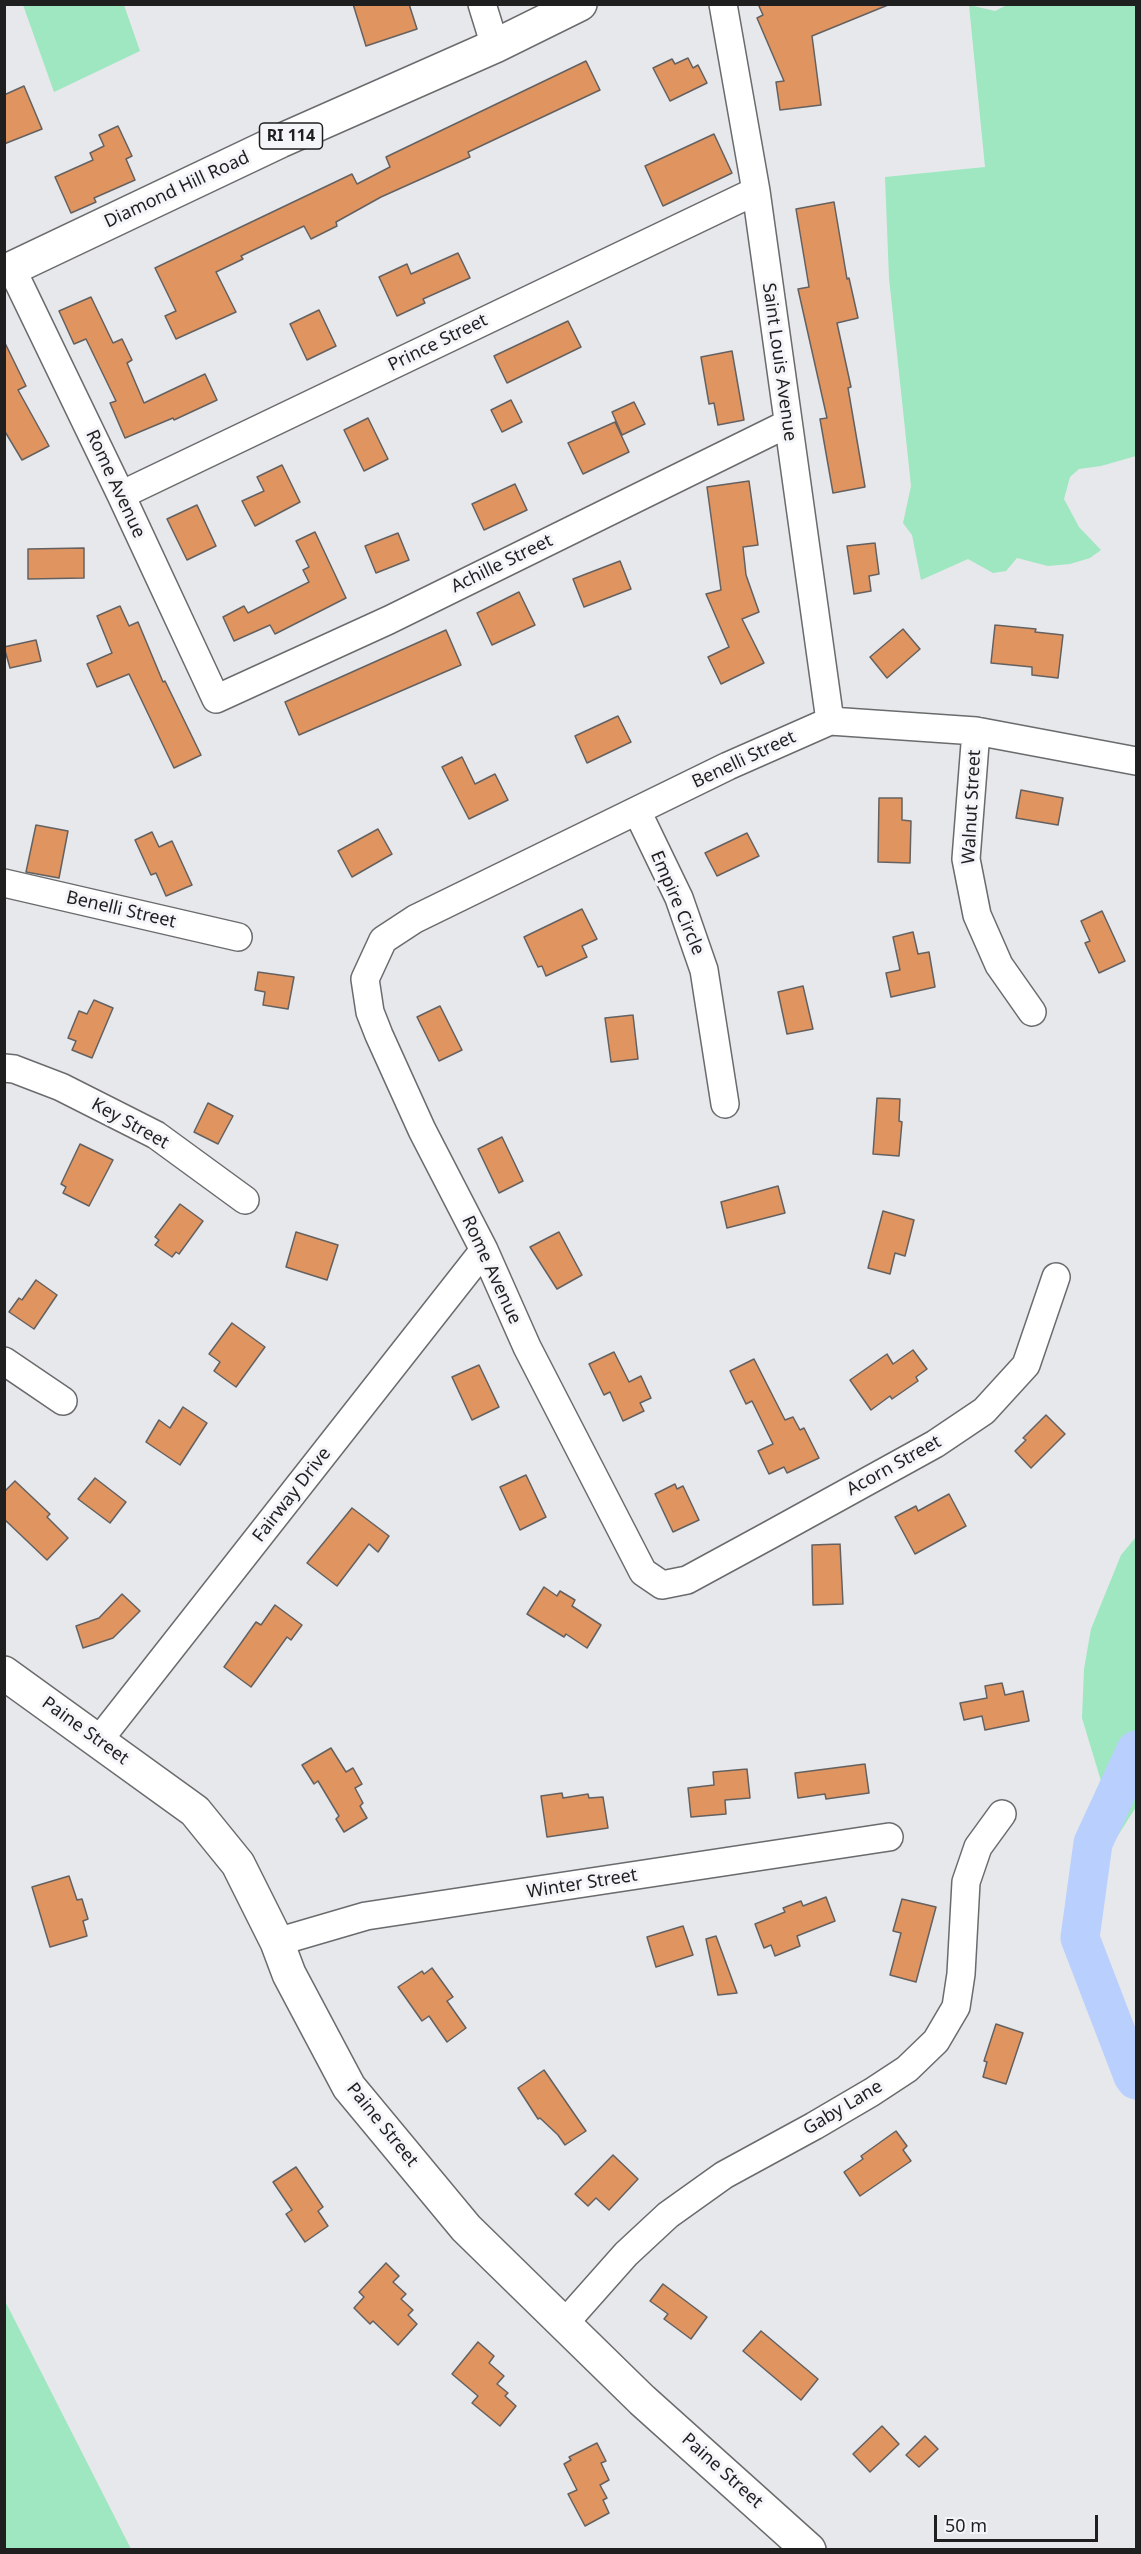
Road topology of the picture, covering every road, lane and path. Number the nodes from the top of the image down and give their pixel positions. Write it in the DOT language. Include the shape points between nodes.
graph roads {
  1 [pos="482,4"];
  2 [pos="580,4"];
  3 [pos="723,4"];
  4 [pos="495,46"];
  5 [pos="756,191"];
  6 [pos="8,270"];
  7 [pos="787,424"];
  8 [pos="121,495"];
  9 [pos="216,699"];
  10 [pos="830,721"];
  11 [pos="976,731"];
  12 [pos="1137,761"];
  13 [pos="637,811"];
  14 [pos="4,883"];
  15 [pos="238,938"];
  16 [pos="383,940"];
  17 [pos="1032,1012"];
  18 [pos="4,1068"];
  19 [pos="725,1104"];
  20 [pos="245,1200"];
  21 [pos="484,1250"];
  22 [pos="1056,1277"];
  23 [pos="4,1361"];
  24 [pos="63,1401"];
  25 [pos="662,1585"];
  26 [pos="4,1673"];
  27 [pos="99,1740"];
  28 [pos="1002,1814"];
  29 [pos="889,1837"];
  30 [pos="278,1942"];
  31 [pos="564,2325"];
  32 [pos="809,2550"];
  1 -- 4 [label="street"];
  2 -- 4 [label="main road, Diamond Hill Road / RI 114"];
  3 -- 5 [label="street, Saint Louis Avenue"];
  4 -- 6 [label="main road, Diamond Hill Road / RI 114" via="280,141"];
  5 -- 7 [label="street, Saint Louis Avenue"];
  5 -- 8 [label="street, Prince Street"];
  6 -- 8 [label="street, Rome Avenue"];
  7 -- 9 [label="street, Achille Street" via="389,620"];
  7 -- 10 [label="street, Saint Louis Avenue"];
  8 -- 9 [label="street, Rome Avenue"];
  10 -- 11 [label="street, Benelli Street"];
  10 -- 13 [label="street, Benelli Street"];
  11 -- 12 [label="street, Benelli Street"];
  11 -- 17 [label="street, Walnut Street" via="966,859 977,915 999,965"];
  13 -- 16 [label="street, Benelli Street" via="415,919"];
  13 -- 19 [label="street, Empire Circle" via="679,898 704,970"];
  14 -- 15 [label="street, Benelli Street"];
  16 -- 21 [label="street, Rome Avenue" via="365,979 370,1012 422,1130"];
  18 -- 20 [label="street, Key Street" via="61,1087 156,1135"];
  21 -- 25 [label="street, Rome Avenue" via="527,1347 643,1572"];
  21 -- 27 [label="street, Fairway Drive"];
  22 -- 25 [label="street, Acorn Street" via="1026,1365 984,1411 935,1444 687,1580"];
  23 -- 24 [label="street"];
  26 -- 27 [label="main road, Paine Street"];
  27 -- 30 [label="main road, Paine Street" via="195,1811 238,1864"];
  28 -- 31 [label="street, Gaby Lane" via="978,1847 966,1882 962,1974 956,2007 936,2041 907,2069 872,2092 724,2175 668,2215 626,2254"];
  29 -- 30 [label="street, Winter Street" via="366,1916"];
  30 -- 31 [label="main road, Paine Street" via="289,1974 349,2087 466,2228"];
  31 -- 32 [label="main road, Paine Street"];
}
